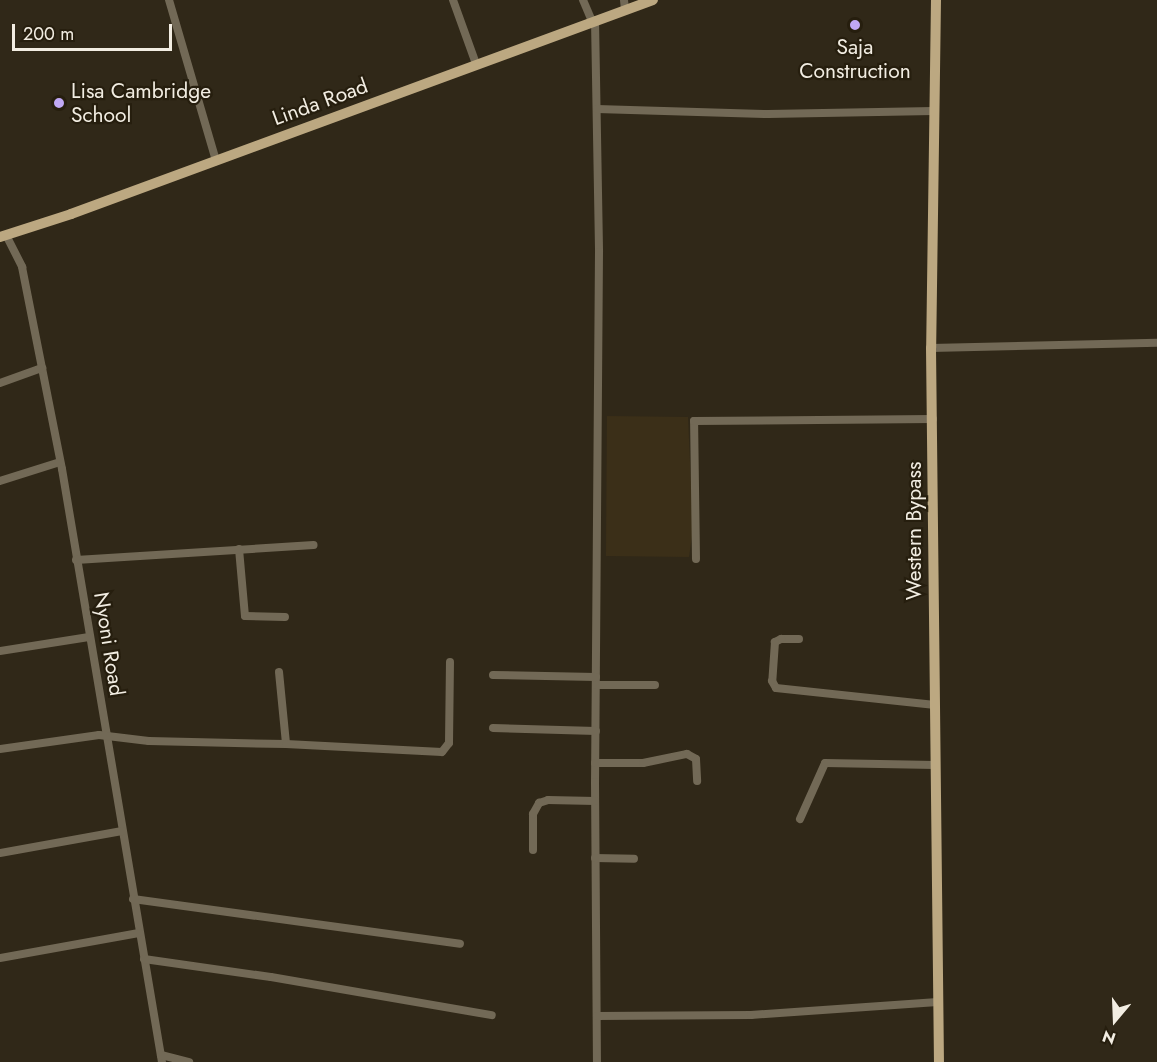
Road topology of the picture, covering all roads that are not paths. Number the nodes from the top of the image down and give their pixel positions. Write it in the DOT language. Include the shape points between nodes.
graph roads {
  1 [pos="169,0"];
  2 [pos="453,0"];
  3 [pos="583,0"];
  4 [pos="653,0"];
  5 [pos="936,0"];
  6 [pos="624,5"];
  7 [pos="594,20"];
  8 [pos="476,64"];
  9 [pos="597,109"];
  10 [pos="933,111"];
  11 [pos="216,161"];
  12 [pos="3,236"];
  13 [pos="1157,343"];
  14 [pos="932,348"];
  15 [pos="42,368"];
  16 [pos="0,383"];
  17 [pos="933,419"];
  18 [pos="60,462"];
  19 [pos="0,482"];
  20 [pos="314,545"];
  21 [pos="239,549"];
  22 [pos="696,559"];
  23 [pos="76,560"];
  24 [pos="285,617"];
  25 [pos="89,637"];
  26 [pos="799,639"];
  27 [pos="0,651"];
  28 [pos="450,662"];
  29 [pos="279,672"];
  30 [pos="493,675"];
  31 [pos="596,681"];
  32 [pos="655,685"];
  33 [pos="935,705"];
  34 [pos="493,728"];
  35 [pos="596,731"];
  36 [pos="106,735"];
  37 [pos="286,744"];
  38 [pos="0,750"];
  39 [pos="595,764"];
  40 [pos="935,765"];
  41 [pos="697,781"];
  42 [pos="595,801"];
  43 [pos="800,819"];
  44 [pos="122,831"];
  45 [pos="533,850"];
  46 [pos="0,853"];
  47 [pos="595,858"];
  48 [pos="634,859"];
  49 [pos="133,899"];
  50 [pos="139,933"];
  51 [pos="460,944"];
  52 [pos="0,958"];
  53 [pos="144,959"];
  54 [pos="938,1002"];
  55 [pos="492,1015"];
  56 [pos="597,1016"];
  57 [pos="161,1059"];
  58 [pos="189,1062"];
  59 [pos="597,1062"];
  60 [pos="939,1062"];
  1 -- 11 [label="street"];
  2 -- 8 [label="street"];
  3 -- 7 [label="street"];
  4 -- 6 [label="main road, Linda Road"];
  5 -- 10 [label="main road, Western Bypass"];
  6 -- 7 [label="main road, Linda Road"];
  7 -- 8 [label="main road, Linda Road"];
  7 -- 9 [label="street"];
  8 -- 11 [label="main road, Linda Road"];
  9 -- 10 [label="street" via="768,114"];
  9 -- 31 [label="street"];
  10 -- 14 [label="main road, Western Bypass"];
  11 -- 12 [label="main road, Linda Road"];
  12 -- 15 [label="street, Nyoni Road" via="22,267"];
  13 -- 14 [label="street"];
  14 -- 17 [label="main road, Western Bypass"];
  15 -- 16 [label="street"];
  15 -- 18 [label="street, Nyoni Road"];
  17 -- 22 [label="street" via="694,421"];
  17 -- 33 [label="main road, Western Bypass"];
  18 -- 19 [label="street"];
  18 -- 23 [label="street, Nyoni Road"];
  20 -- 21 [label="street"];
  21 -- 23 [label="street"];
  21 -- 24 [label="street" via="245,616"];
  23 -- 25 [label="street, Nyoni Road"];
  25 -- 27 [label="street"];
  25 -- 36 [label="street, Nyoni Road"];
  26 -- 33 [label="street" via="774,642 772,681 776,688"];
  28 -- 37 [label="street" via="449,743 445,751"];
  29 -- 37 [label="street"];
  30 -- 31 [label="street"];
  31 -- 32 [label="street"];
  31 -- 35 [label="street"];
  33 -- 40 [label="main road, Western Bypass"];
  34 -- 35 [label="street"];
  35 -- 39 [label="street"];
  36 -- 37 [label="street" via="149,741"];
  36 -- 38 [label="street"];
  36 -- 44 [label="street, Nyoni Road"];
  39 -- 41 [label="street" via="643,764 687,754 696,759"];
  39 -- 42 [label="street"];
  40 -- 43 [label="street" via="825,763"];
  40 -- 54 [label="main road, Western Bypass"];
  42 -- 45 [label="street" via="539,803 533,814"];
  42 -- 47 [label="street"];
  44 -- 46 [label="street"];
  44 -- 49 [label="street, Nyoni Road"];
  47 -- 48 [label="street"];
  47 -- 56 [label="street"];
  49 -- 50 [label="street, Nyoni Road"];
  49 -- 51 [label="street"];
  50 -- 52 [label="street"];
  50 -- 53 [label="street, Nyoni Road"];
  53 -- 55 [label="street"];
  53 -- 57 [label="street, Nyoni Road"];
  54 -- 56 [label="street" via="751,1015"];
  54 -- 60 [label="main road, Western Bypass"];
  56 -- 59 [label="street"];
  57 -- 58 [label="street"];
}
